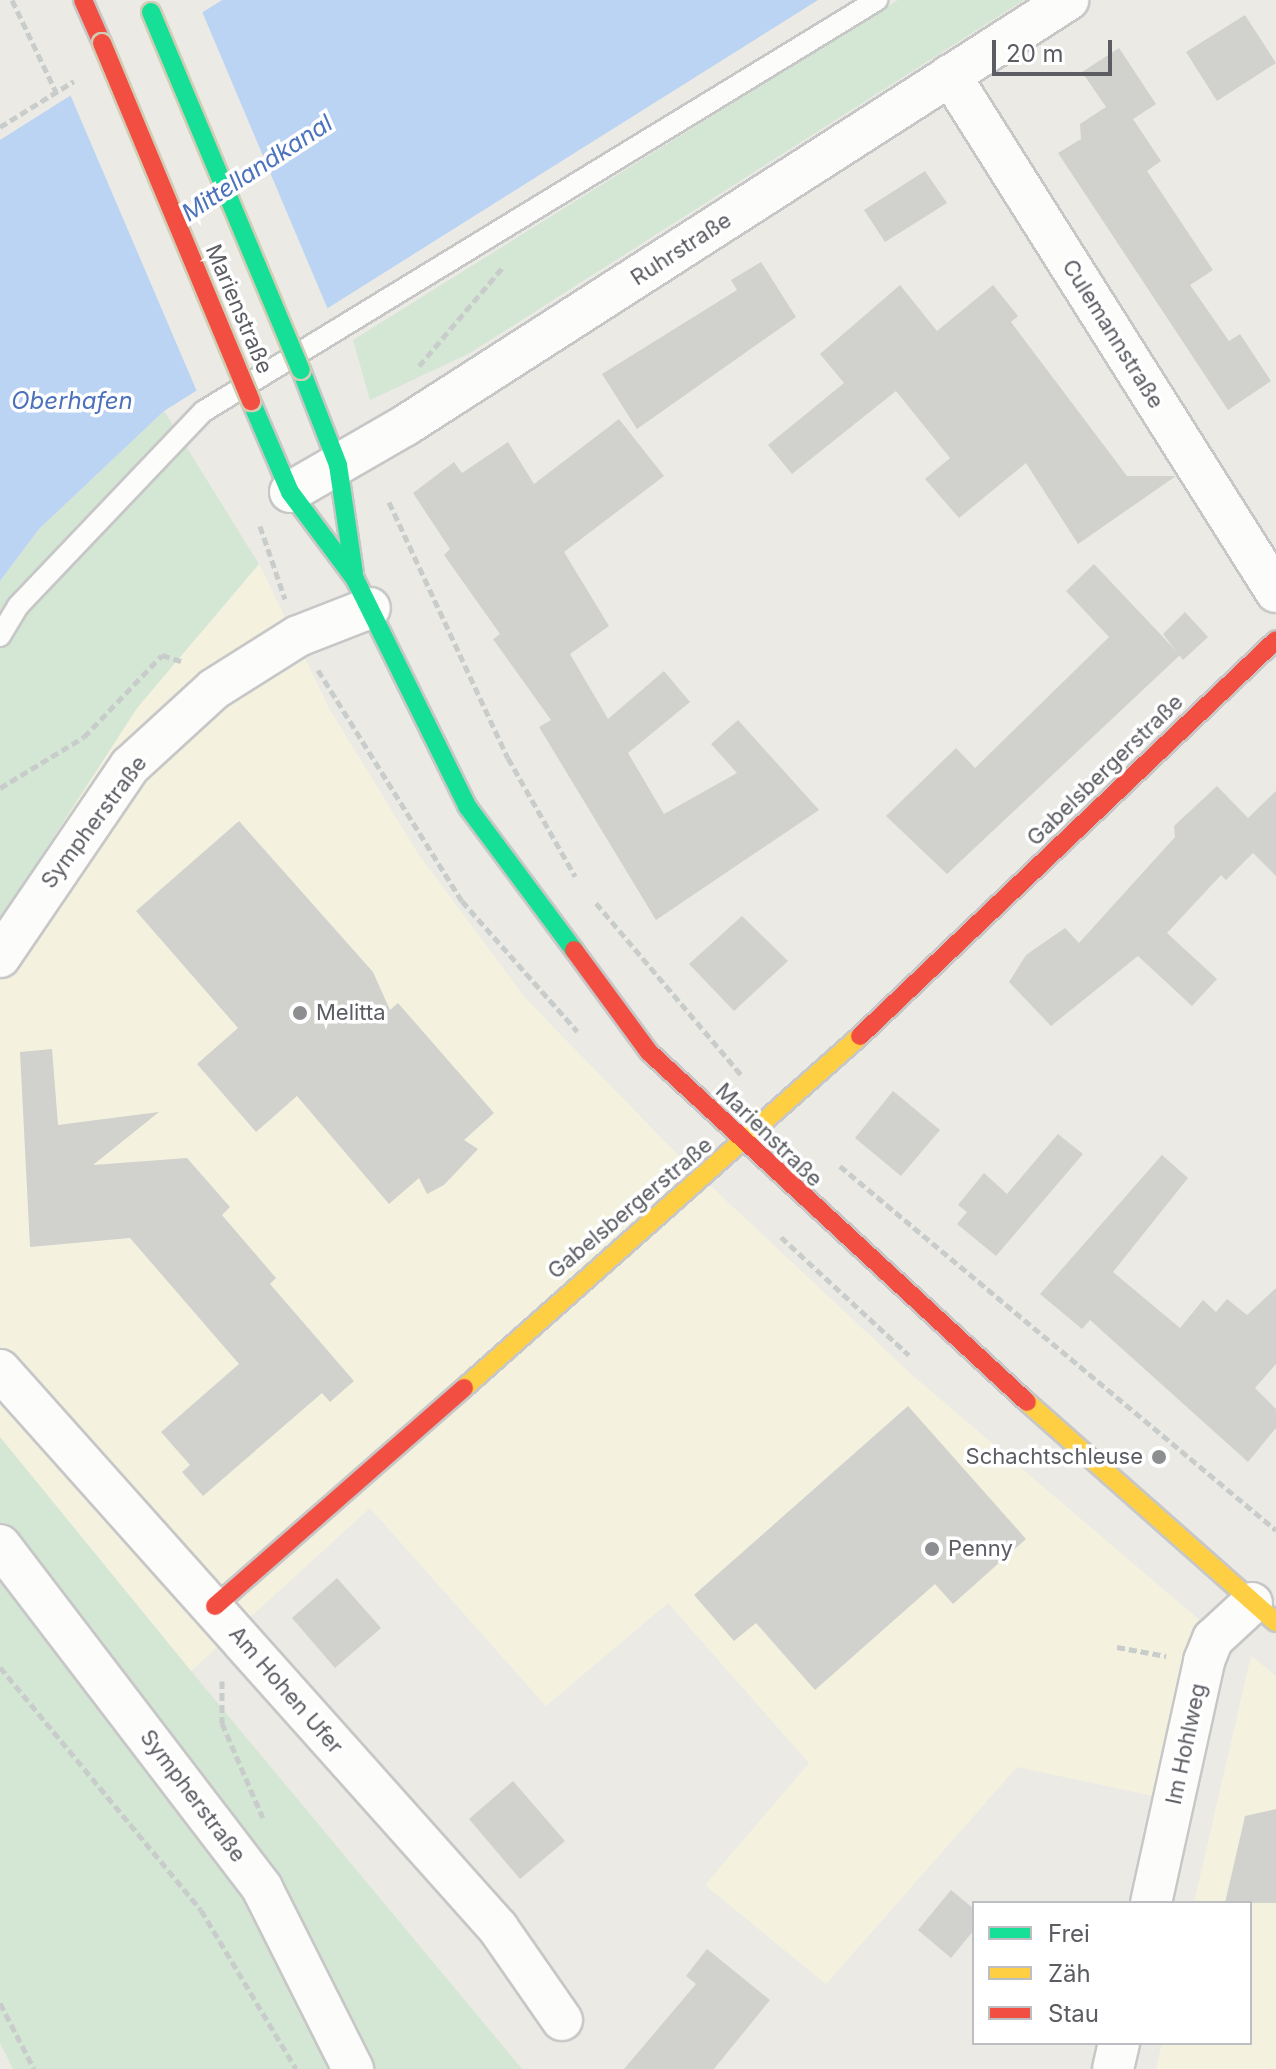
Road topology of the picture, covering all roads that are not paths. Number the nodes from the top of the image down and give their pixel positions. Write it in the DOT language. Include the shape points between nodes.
graph roads {
  1 [pos="83,0"];
  2 [pos="877,0"];
  3 [pos="1068,0"];
  4 [pos="148,6"];
  5 [pos="950,75"];
  6 [pos="352,457"];
  7 [pos="290,492"];
  8 [pos="1276,592"];
  9 [pos="363,594"];
  10 [pos="0,636"];
  11 [pos="1276,640"];
  12 [pos="0,957"];
  13 [pos="741,1145"];
  14 [pos="0,1370"];
  15 [pos="0,1545"];
  16 [pos="215,1606"];
  17 [pos="1264,1612"];
  18 [pos="1151,1901"];
  19 [pos="562,2020"];
  20 [pos="1119,2045"];
  21 [pos="353,2069"];
  22 [pos="1113,2069"];
  1 -- 7 [label="main road, Marienstraße, bridge"];
  2 -- 10 [label="lane" via="204,411 18,606"];
  3 -- 5 [label="street, Ruhrstraße"];
  4 -- 6 [label="main road, Marienstraße, bridge" via="301,370"];
  5 -- 6 [label="street, Ruhrstraße"];
  5 -- 8 [label="street, Culemannstraße"];
  6 -- 7 [label="street, Ruhrstraße"];
  6 -- 9 [label="main road, Marienstraße"];
  7 -- 9 [label="main road, Marienstraße"];
  9 -- 12 [label="street, Sympherstraße" via="214,689 130,766"];
  9 -- 13 [label="main road, Marienstraße" via="467,806 520,886 649,1052"];
  11 -- 13 [label="main road, Gabelsbergerstraße"];
  13 -- 16 [label="main road, Gabelsbergerstraße"];
  13 -- 17 [label="main road, Marienstraße"];
  14 -- 16 [label="street, Am Hohen Ufer" via="196,1596"];
  15 -- 21 [label="street, Sympherstraße" via="262,1888"];
  16 -- 19 [label="street, Am Hohen Ufer" via="498,1928"];
  17 -- 18 [label="street, Im Hohlweg" via="1213,1639 1204,1661"];
  20 -- 22 [label="street"];
}
